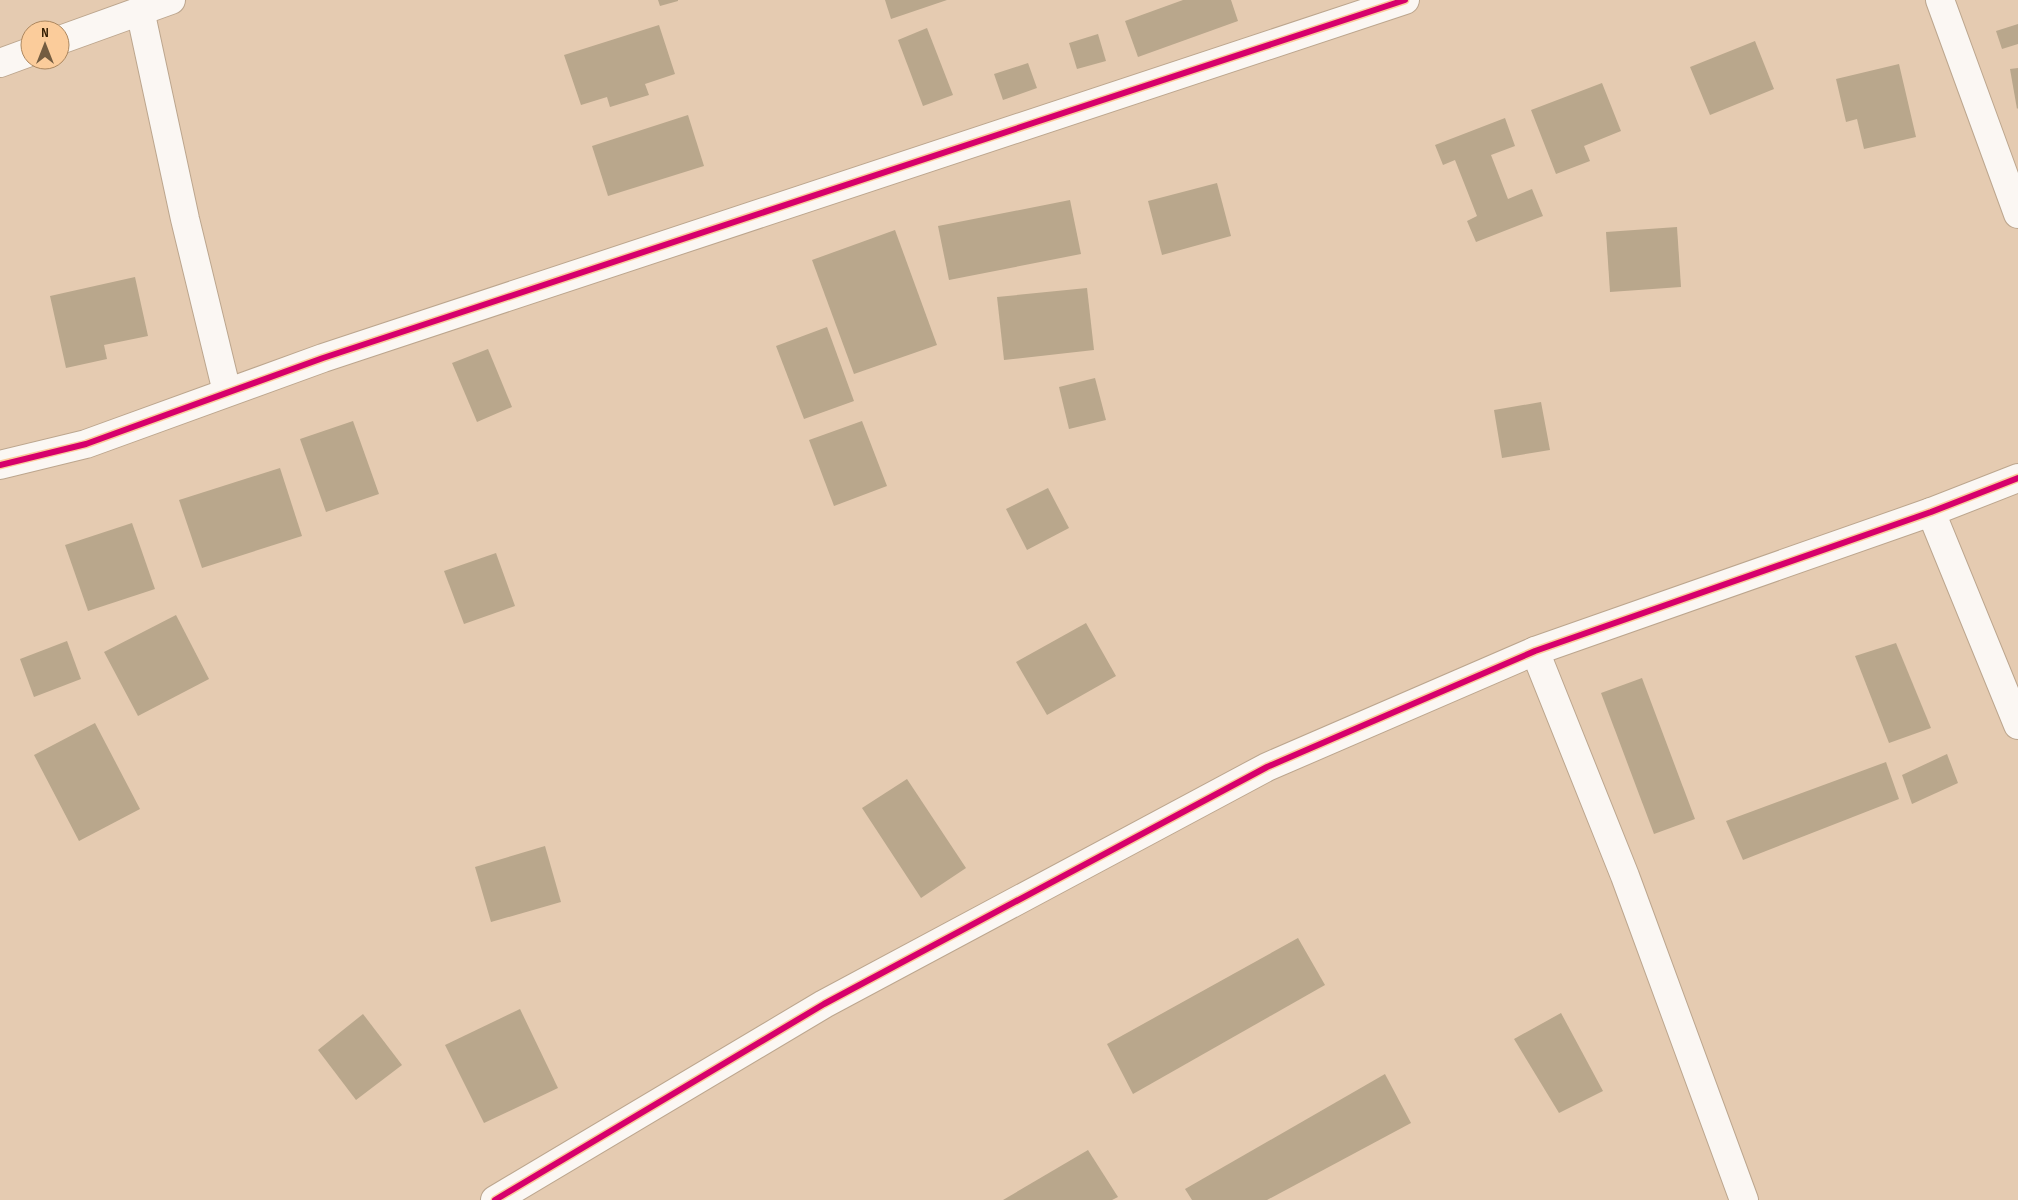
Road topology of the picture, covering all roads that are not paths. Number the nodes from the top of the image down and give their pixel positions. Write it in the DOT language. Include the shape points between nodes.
graph roads {
  1 [pos="171,0"];
  2 [pos="1405,0"];
  3 [pos="1940,0"];
  4 [pos="140,10"];
  5 [pos="70,36"];
  6 [pos="20,56"];
  7 [pos="0,63"];
  8 [pos="2018,214"];
  9 [pos="227,392"];
  10 [pos="0,465"];
  11 [pos="2018,478"];
  12 [pos="1931,512"];
  13 [pos="1535,651"];
  14 [pos="2018,725"];
  15 [pos="495,1200"];
  16 [pos="1744,1200"];
  1 -- 4 [label="street"];
  2 -- 9 [label="street" via="351,348"];
  3 -- 8 [label="street"];
  4 -- 5 [label="street"];
  4 -- 9 [label="street" via="185,219"];
  6 -- 7 [label="street"];
  9 -- 10 [label="street" via="86,444"];
  11 -- 12 [label="street"];
  12 -- 13 [label="street"];
  12 -- 14 [label="street"];
  13 -- 15 [label="street" via="1267,767 824,1004"];
  13 -- 16 [label="street" via="1625,876"];
}
